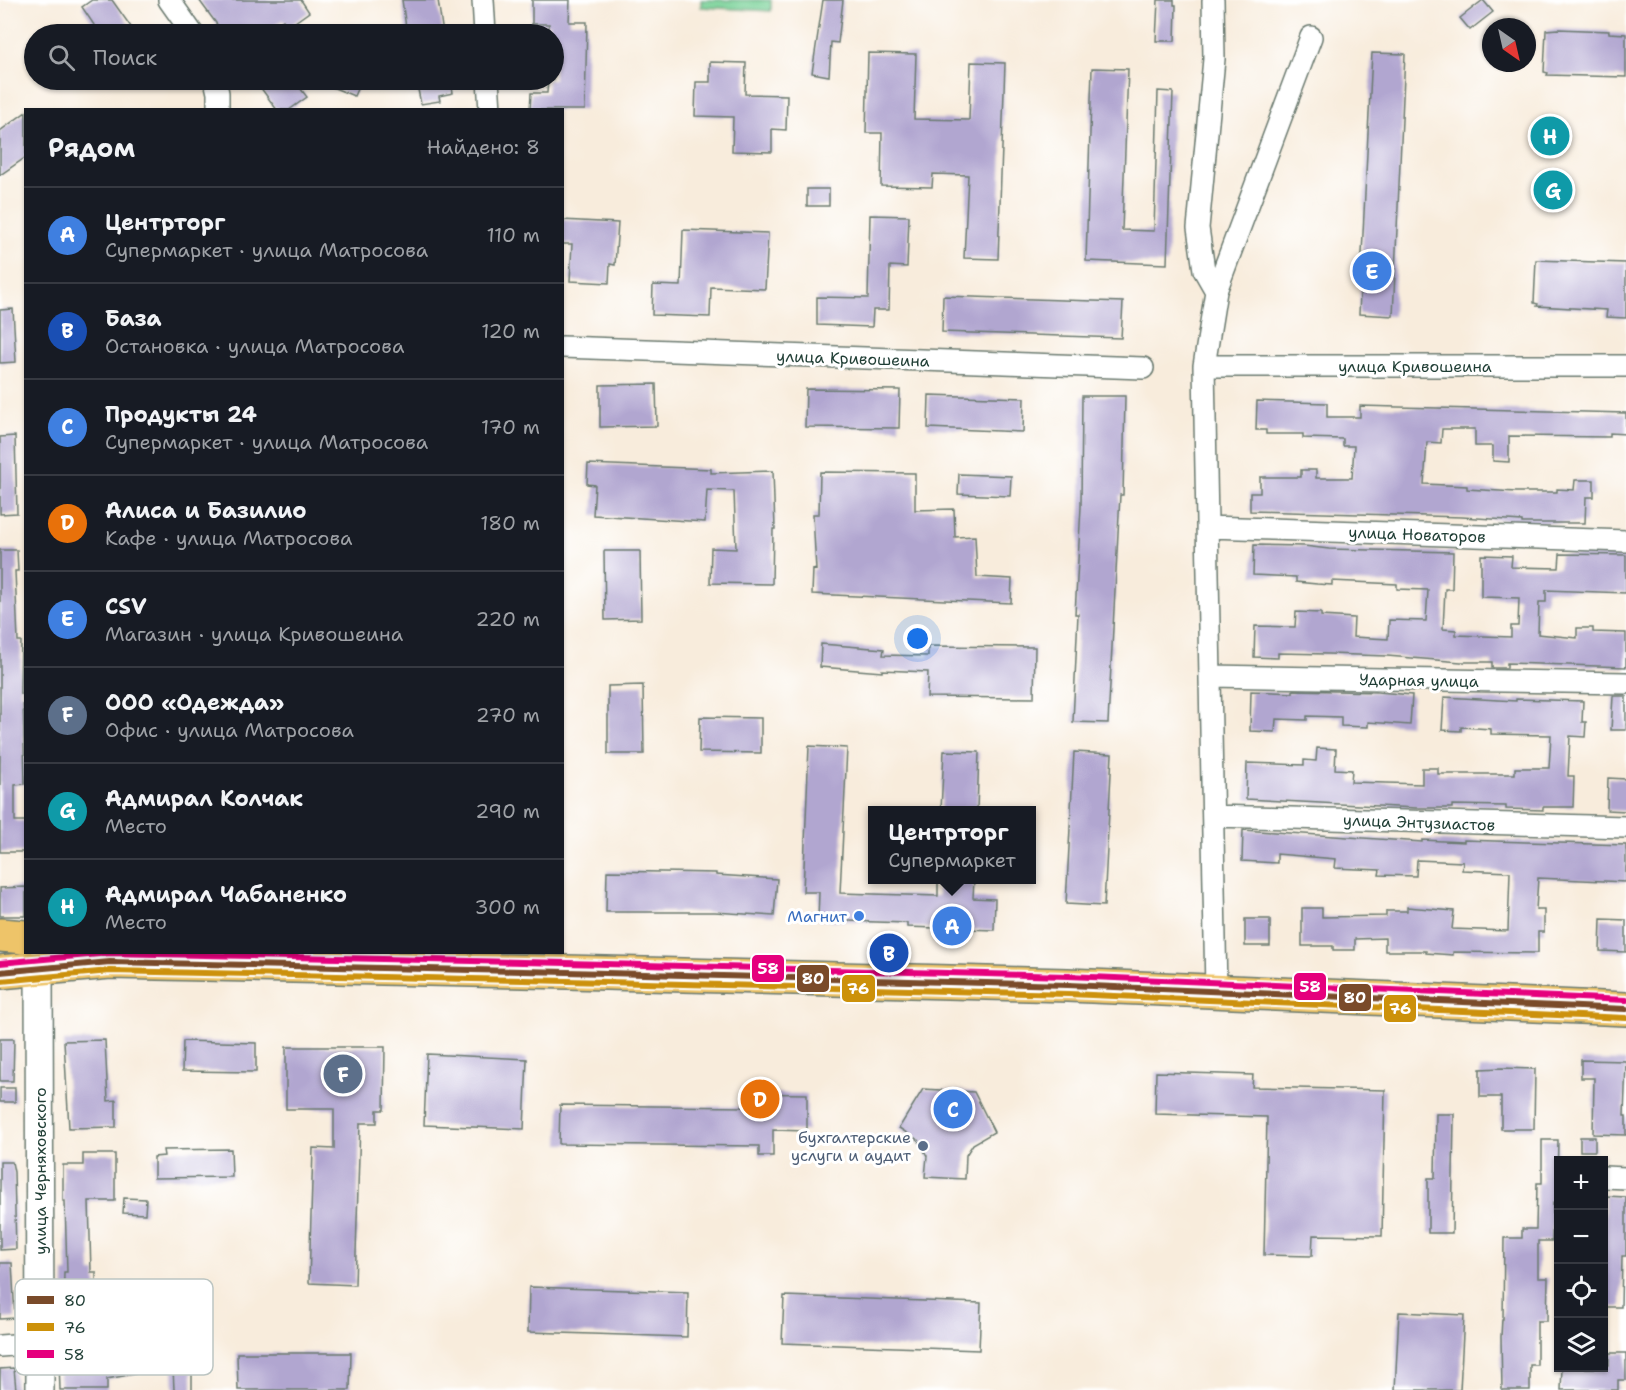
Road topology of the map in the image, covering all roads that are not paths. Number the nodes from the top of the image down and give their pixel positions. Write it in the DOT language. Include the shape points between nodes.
graph roads {
  1 [pos="169,0"];
  2 [pos="483,0"];
  3 [pos="1213,0"];
  4 [pos="186,24"];
  5 [pos="484,24"];
  6 [pos="1311,38"];
  7 [pos="217,90"];
  8 [pos="489,90"];
  9 [pos="218,108"];
  10 [pos="490,108"];
  11 [pos="1216,291"];
  12 [pos="564,347"];
  13 [pos="1204,366"];
  14 [pos="1626,366"];
  15 [pos="1143,368"];
  16 [pos="1209,527"];
  17 [pos="1626,541"];
  18 [pos="1211,676"];
  19 [pos="1626,683"];
  20 [pos="1213,816"];
  21 [pos="1626,827"];
  22 [pos="0,935"];
  23 [pos="24,937"];
  24 [pos="95,957"];
  25 [pos="40,961"];
  26 [pos="504,962"];
  27 [pos="0,972"];
  28 [pos="1216,991"];
  29 [pos="1626,1009"];
  30 [pos="1608,1177"];
  31 [pos="1626,1178"];
  32 [pos="40,1279"];
  33 [pos="15,1345"];
  34 [pos="0,1346"];
  1 -- 4 [label="street"];
  2 -- 5 [label="street"];
  3 -- 11 [label="street" via="1214,59 1198,228 1204,270"];
  6 -- 11 [label="street"];
  7 -- 9 [label="street"];
  8 -- 10 [label="street"];
  11 -- 13 [label="street"];
  12 -- 15 [label="street, улица Кривошеина"];
  13 -- 14 [label="street, улица Кривошеина"];
  13 -- 16 [label="street"];
  16 -- 17 [label="street, улица Новаторов"];
  16 -- 18 [label="street"];
  18 -- 19 [label="street, Ударная улица"];
  18 -- 20 [label="street"];
  20 -- 21 [label="street, улица Энтузиастов"];
  20 -- 28 [label="street"];
  22 -- 23 [label="highway"];
  24 -- 25 [label="highway"];
  24 -- 26 [label="highway"];
  25 -- 27 [label="highway"];
  25 -- 32 [label="street, улица Черняховского"];
  26 -- 28 [label="highway"];
  28 -- 29 [label="highway"];
  30 -- 31 [label="street"];
  33 -- 34 [label="street"];
}
